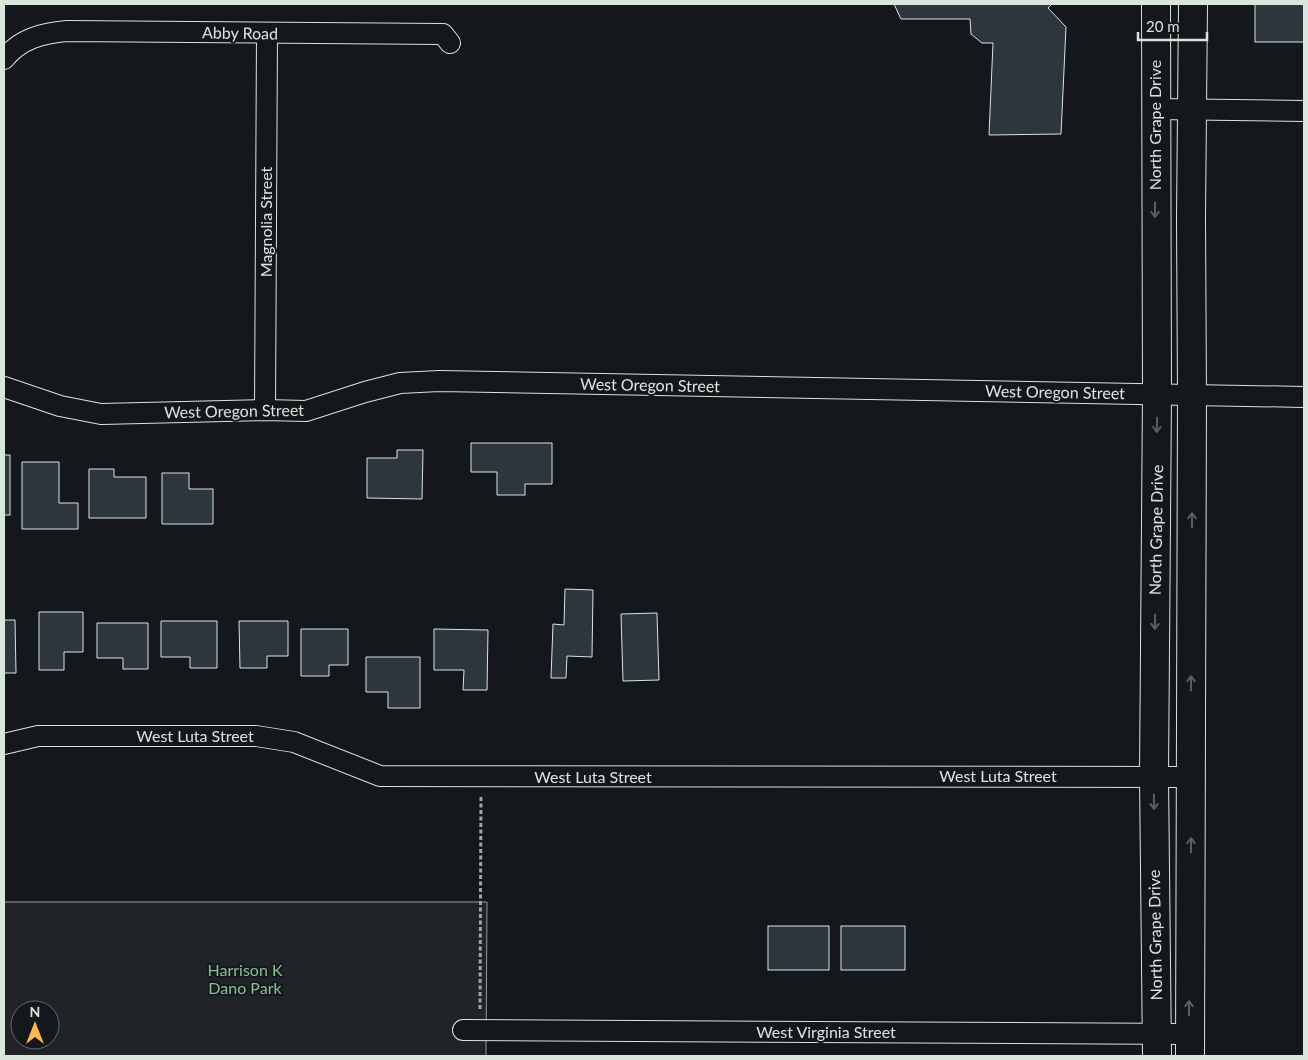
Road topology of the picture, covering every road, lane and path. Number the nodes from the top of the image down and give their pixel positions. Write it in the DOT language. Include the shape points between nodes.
graph roads {
  1 [pos="1156,4"];
  2 [pos="1193,4"];
  3 [pos="267,33"];
  4 [pos="450,43"];
  5 [pos="4,59"];
  6 [pos="1155,110"];
  7 [pos="1192,111"];
  8 [pos="1304,111"];
  9 [pos="4,387"];
  10 [pos="1157,394"];
  11 [pos="1192,396"];
  12 [pos="1304,397"];
  13 [pos="265,410"];
  14 [pos="4,744"];
  15 [pos="1154,776"];
  16 [pos="481,777"];
  17 [pos="1191,777"];
  18 [pos="472,1030"];
  19 [pos="1157,1044"];
  20 [pos="1189,1045"];
  1 -- 6 [label="main road, North Grape Drive"];
  2 -- 7 [label="main road"];
  3 -- 4 [label="street, Abby Road" via="442,34"];
  3 -- 5 [label="street, Abby Road" via="46,32 26,40"];
  3 -- 13 [label="street, Magnolia Street"];
  6 -- 7 [label="street"];
  6 -- 10 [label="main road, North Grape Drive, one-way"];
  7 -- 8 [label="street"];
  7 -- 11 [label="main road"];
  9 -- 13 [label="street, West Oregon Street" via="60,406 101,414"];
  10 -- 11 [label="street, West Oregon Street"];
  10 -- 13 [label="street, West Oregon Street" via="439,381 400,383 306,411"];
  10 -- 15 [label="main road, North Grape Drive, one-way"];
  11 -- 12 [label="street, West Oregon Street"];
  17 -- 11 [label="main road, one-way"];
  14 -- 16 [label="street, West Luta Street" via="38,736 256,736 294,742 380,776"];
  15 -- 16 [label="street, West Luta Street"];
  15 -- 17 [label="street, West Luta Street"];
  15 -- 19 [label="main road, North Grape Drive, one-way"];
  16 -- 18 [label="path"];
  20 -- 17 [label="main road, one-way"];
  18 -- 19 [label="street, West Virginia Street"];
  19 -- 20 [label="street, West Virginia Street"];
}
